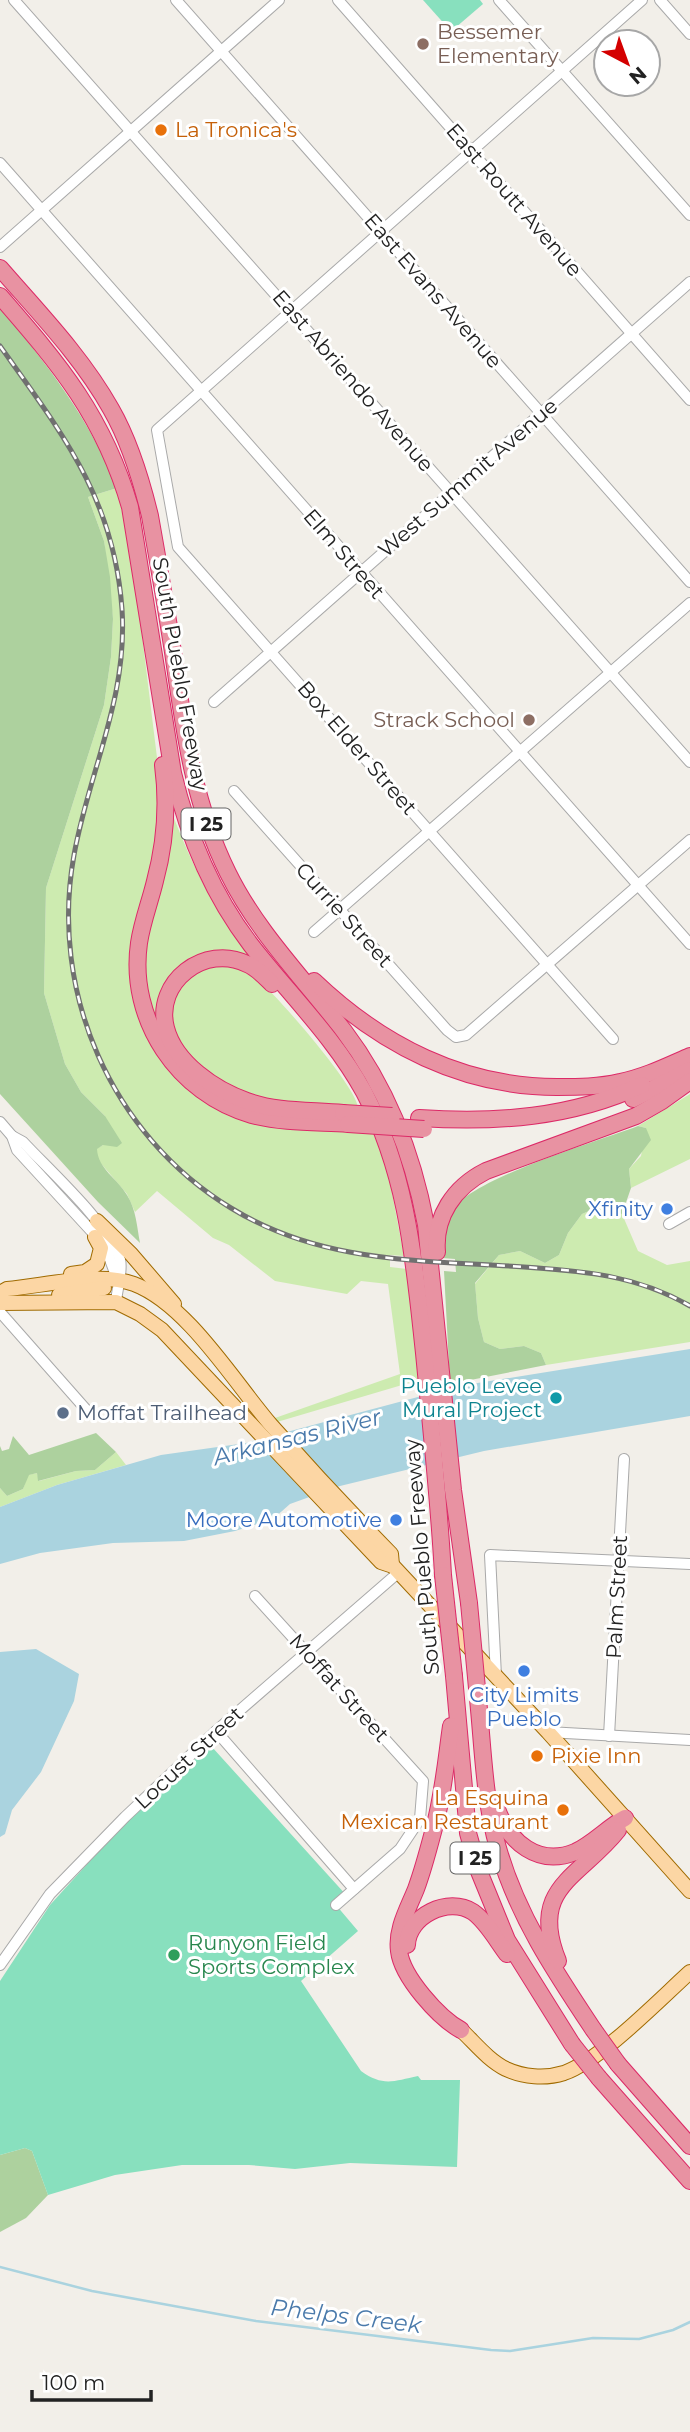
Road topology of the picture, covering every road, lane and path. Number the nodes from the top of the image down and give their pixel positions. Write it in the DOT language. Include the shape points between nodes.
graph roads {
  1 [pos="14,0"];
  2 [pos="176,0"];
  3 [pos="279,0"];
  4 [pos="338,0"];
  5 [pos="499,0"];
  6 [pos="642,0"];
  7 [pos="660,0"];
  8 [pos="690,34"];
  9 [pos="221,50"];
  10 [pos="562,71"];
  11 [pos="131,131"];
  12 [pos="471,151"];
  13 [pos="0,163"];
  14 [pos="42,210"];
  15 [pos="690,215"];
  16 [pos="380,231"];
  17 [pos="0,247"];
  18 [pos="0,268"];
  19 [pos="690,282"];
  20 [pos="0,296"];
  21 [pos="291,310"];
  22 [pos="631,334"];
  23 [pos="200,389"];
  24 [pos="690,400"];
  25 [pos="541,413"];
  26 [pos="451,493"];
  27 [pos="360,573"];
  28 [pos="690,582"];
  29 [pos="690,603"];
  30 [pos="272,651"];
  31 [pos="610,673"];
  32 [pos="159,689"];
  33 [pos="214,702"];
  34 [pos="521,752"];
  35 [pos="690,762"];
  36 [pos="234,791"];
  37 [pos="431,832"];
  38 [pos="690,840"];
  39 [pos="639,885"];
  40 [pos="240,895"];
  41 [pos="340,910"];
  42 [pos="314,932"];
  43 [pos="690,944"];
  44 [pos="548,965"];
  45 [pos="613,1039"];
  46 [pos="690,1057"];
  47 [pos="343,1058"];
  48 [pos="690,1070"];
  49 [pos="690,1081"];
  50 [pos="345,1118"];
  51 [pos="0,1122"];
  52 [pos="422,1123"];
  53 [pos="12,1136"];
  54 [pos="690,1212"];
  55 [pos="97,1221"];
  56 [pos="669,1224"];
  57 [pos="95,1237"];
  58 [pos="118,1281"];
  59 [pos="62,1283"];
  60 [pos="0,1293"];
  61 [pos="116,1302"];
  62 [pos="0,1303"];
  63 [pos="23,1304"];
  64 [pos="0,1312"];
  65 [pos="187,1322"];
  66 [pos="437,1334"];
  67 [pos="433,1370"];
  68 [pos="90,1414"];
  69 [pos="624,1459"];
  70 [pos="446,1492"];
  71 [pos="332,1503"];
  72 [pos="620,1560"];
  73 [pos="690,1564"];
  74 [pos="396,1569"];
  75 [pos="255,1596"];
  76 [pos="307,1652"];
  77 [pos="496,1676"];
  78 [pos="456,1695"];
  79 [pos="480,1723"];
  80 [pos="216,1731"];
  81 [pos="548,1732"];
  82 [pos="609,1736"];
  83 [pos="690,1741"];
  84 [pos="625,1818"];
  85 [pos="354,1889"];
  86 [pos="690,1891"];
  87 [pos="336,1905"];
  88 [pos="0,1965"];
  89 [pos="690,1972"];
  90 [pos="575,2002"];
  91 [pos="557,2022"];
  92 [pos="461,2030"];
  93 [pos="690,2146"];
  94 [pos="690,2181"];
  1 -- 11 [label="street, East Abriendo Avenue"];
  2 -- 9 [label="street, East Evans Avenue"];
  3 -- 9 [label="street"];
  4 -- 12 [label="street, East Routt Avenue"];
  5 -- 10 [label="street"];
  6 -- 10 [label="street"];
  7 -- 8 [label="street"];
  9 -- 11 [label="street"];
  9 -- 16 [label="street, East Evans Avenue"];
  10 -- 12 [label="street"];
  10 -- 15 [label="street"];
  11 -- 14 [label="street"];
  11 -- 21 [label="street, East Abriendo Avenue"];
  12 -- 16 [label="street"];
  12 -- 22 [label="street, East Routt Avenue"];
  13 -- 14 [label="street, Elm Street"];
  14 -- 17 [label="street"];
  14 -- 23 [label="street, Elm Street"];
  16 -- 21 [label="street"];
  16 -- 25 [label="street, East Evans Avenue"];
  18 -- 40 [label="highway, South Pueblo Freeway / I 25" via="89,374 129,447 150,516 191,773 211,836"];
  19 -- 22 [label="street, West Summit Avenue"];
  20 -- 32 [label="highway, South Pueblo Freeway / I 25" via="83,398 120,472 130,507"];
  21 -- 23 [label="street"];
  21 -- 26 [label="street, East Abriendo Avenue"];
  22 -- 24 [label="street, East Routt Avenue"];
  22 -- 25 [label="street, West Summit Avenue"];
  23 -- 27 [label="street, Elm Street"];
  23 -- 30 [label="street, Box Elder Street" via="157,430 178,547"];
  25 -- 26 [label="street, West Summit Avenue"];
  25 -- 28 [label="street, East Evans Avenue"];
  26 -- 27 [label="street, West Summit Avenue"];
  26 -- 31 [label="street, East Abriendo Avenue"];
  27 -- 30 [label="street, West Summit Avenue"];
  27 -- 34 [label="street, Elm Street"];
  29 -- 31 [label="street"];
  30 -- 33 [label="street, West Summit Avenue"];
  30 -- 37 [label="street, Box Elder Street"];
  31 -- 34 [label="street"];
  31 -- 35 [label="street, East Abriendo Avenue"];
  32 -- 47 [label="highway, South Pueblo Freeway / I 25" via="178,794 207,873 250,944"];
  32 -- 50 [label="highway" via="165,823 138,960 139,987 150,1026 180,1071 228,1106 266,1118"];
  34 -- 37 [label="street"];
  34 -- 39 [label="street, Elm Street"];
  36 -- 41 [label="street, Currie Street"];
  37 -- 41 [label="street"];
  37 -- 44 [label="street, Box Elder Street"];
  38 -- 39 [label="street"];
  39 -- 43 [label="street, Elm Street"];
  39 -- 44 [label="street"];
  40 -- 46 [label="highway" via="342,1006 375,1031 453,1070 520,1085 594,1087 645,1076"];
  40 -- 66 [label="highway, South Pueblo Freeway / I 25" via="276,948 346,1033 392,1112 422,1204"];
  41 -- 42 [label="street"];
  41 -- 44 [label="street, Currie Street" via="456,1037 466,1035"];
  44 -- 45 [label="street, Box Elder Street"];
  46 -- 52 [label="highway" via="636,1088 557,1113"];
  47 -- 50 [label="highway" via="257,970 237,960 214,958 192,965 167,996 164,1021 169,1037 184,1060 211,1083 268,1107"];
  47 -- 67 [label="highway, South Pueblo Freeway / I 25" via="379,1125 401,1185"];
  48 -- 52 [label="highway" via="622,1104 560,1122 494,1131"];
  49 -- 66 [label="highway" via="636,1116 486,1171 463,1186 445,1209 437,1236 442,1321"];
  50 -- 52 [label="highway, bridge"];
  51 -- 53 [label="street"];
  53 -- 55 [label="street" via="23,1142"];
  53 -- 57 [label="street" via="17,1150"];
  54 -- 56 [label="street"];
  55 -- 58 [label="street" via="120,1259"];
  55 -- 65 [label="main road"];
  57 -- 58 [label="street" via="105,1246"];
  57 -- 59 [label="main road" via="101,1248 94,1268 65,1275"];
  58 -- 59 [label="main road"];
  58 -- 61 [label="street"];
  58 -- 63 [label="main road"];
  58 -- 65 [label="main road" via="135,1284"];
  59 -- 60 [label="main road"];
  61 -- 63 [label="main road"];
  61 -- 71 [label="main road" via="162,1330"];
  62 -- 63 [label="main road"];
  64 -- 68 [label="street"];
  65 -- 71 [label="main road"];
  66 -- 67 [label="highway, South Pueblo Freeway / I 25"];
  67 -- 70 [label="highway, South Pueblo Freeway / I 25"];
  69 -- 72 [label="street, Palm Street"];
  70 -- 78 [label="highway, South Pueblo Freeway / I 25, bridge" via="443,1575"];
  70 -- 79 [label="highway, South Pueblo Freeway / I 25, bridge" via="469,1604"];
  71 -- 74 [label="main road" via="391,1554"];
  72 -- 73 [label="street"];
  72 -- 77 [label="street" via="490,1555"];
  72 -- 82 [label="street, Palm Street"];
  74 -- 76 [label="street, Locust Street"];
  74 -- 77 [label="main road"];
  75 -- 76 [label="street, Moffat Street"];
  76 -- 80 [label="street, Locust Street"];
  76 -- 85 [label="street, Moffat Street" via="423,1781 420,1819 400,1849"];
  77 -- 81 [label="main road"];
  78 -- 91 [label="highway, South Pueblo Freeway / I 25" via="468,1833 478,1869 507,1940"];
  78 -- 92 [label="highway" via="439,1811 398,1944 414,1984"];
  79 -- 84 [label="highway" via="496,1807 510,1837 524,1848 554,1856 573,1853"];
  79 -- 90 [label="highway, South Pueblo Freeway / I 25" via="488,1797 503,1865 537,1941"];
  80 -- 85 [label="street"];
  80 -- 88 [label="street, Locust Street" via="50,1894"];
  81 -- 82 [label="street"];
  81 -- 84 [label="main road"];
  82 -- 83 [label="street"];
  84 -- 86 [label="main road"];
  84 -- 90 [label="highway" via="563,1884 551,1906 551,1943"];
  85 -- 87 [label="street"];
  89 -- 92 [label="main road" via="599,2051 556,2075 527,2075 504,2068"];
  90 -- 93 [label="highway, South Pueblo Freeway / I 25, bridge" via="618,2064"];
  91 -- 92 [label="highway" via="480,1918 454,1906 432,1910 416,1923 407,1939 406,1954 415,1972 457,2018"];
  91 -- 94 [label="highway, South Pueblo Freeway / I 25, bridge" via="599,2078"];
}
